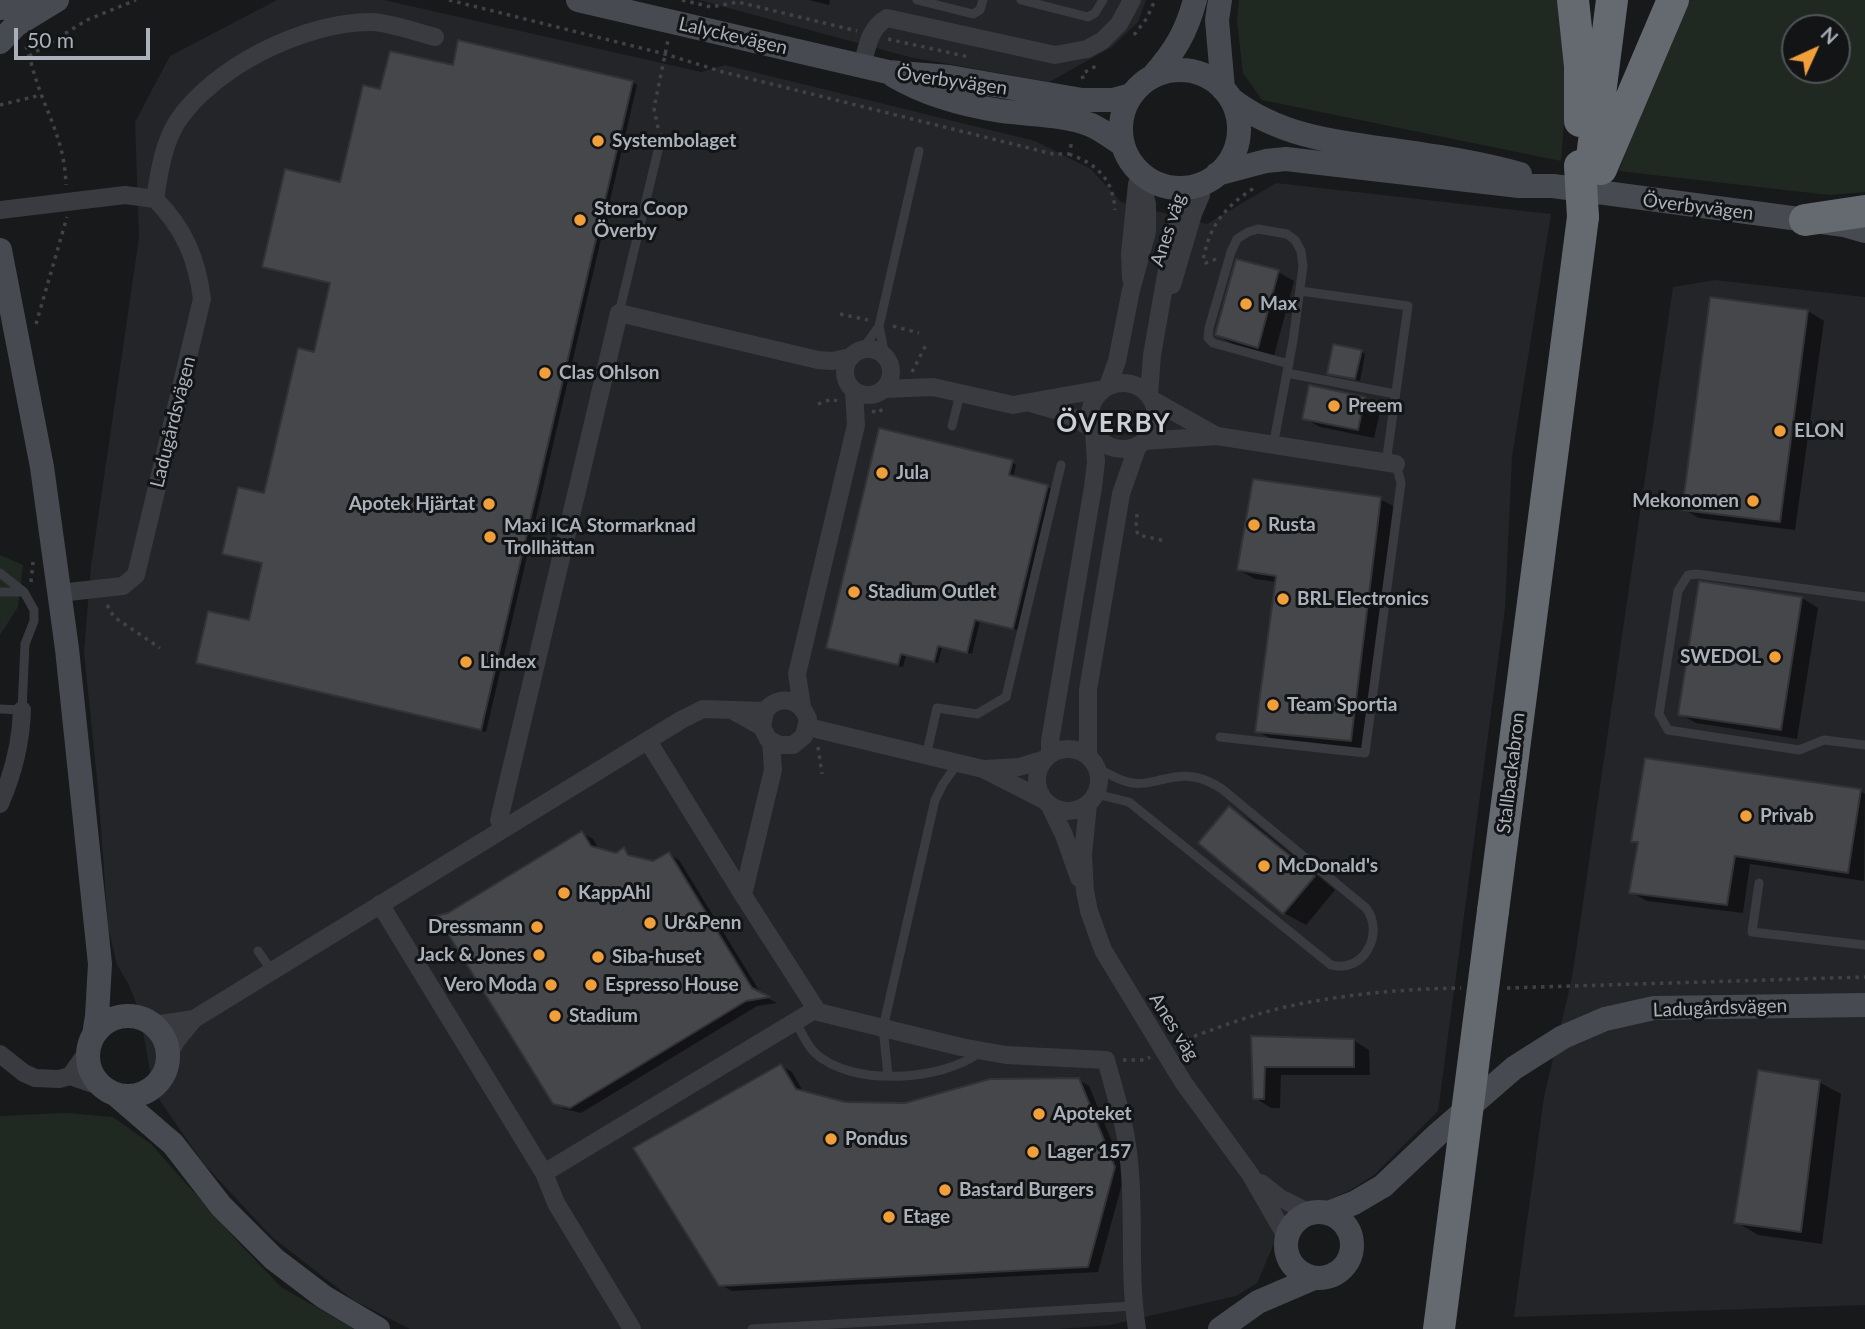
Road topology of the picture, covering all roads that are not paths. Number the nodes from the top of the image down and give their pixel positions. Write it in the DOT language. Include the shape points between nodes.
graph roads {
  1 [pos="54,0"];
  2 [pos="578,0"];
  3 [pos="917,0"];
  4 [pos="983,0"];
  5 [pos="1021,0"];
  6 [pos="1103,0"];
  7 [pos="1132,0"];
  8 [pos="1195,0"];
  9 [pos="1220,0"];
  10 [pos="1573,0"];
  11 [pos="1612,0"];
  12 [pos="1673,0"];
  13 [pos="0,8"];
  14 [pos="435,37"];
  15 [pos="0,42"];
  16 [pos="862,66"];
  17 [pos="888,72"];
  18 [pos="1153,76"];
  19 [pos="1227,94"];
  20 [pos="1131,95"];
  21 [pos="661,138"];
  22 [pos="919,151"];
  23 [pos="1130,159"];
  24 [pos="1591,167"];
  25 [pos="1213,177"];
  26 [pos="1553,186"];
  27 [pos="155,199"];
  28 [pos="0,210"];
  29 [pos="1805,220"];
  30 [pos="1860,223"];
  31 [pos="0,250"];
  32 [pos="1300,291"];
  33 [pos="618,313"];
  34 [pos="879,326"];
  35 [pos="857,354"];
  36 [pos="818,360"];
  37 [pos="888,361"];
  38 [pos="1288,369"];
  39 [pos="850,384"];
  40 [pos="933,387"];
  41 [pos="1106,388"];
  42 [pos="882,391"];
  43 [pos="960,394"];
  44 [pos="1395,394"];
  45 [pos="1150,397"];
  46 [pos="1031,403"];
  47 [pos="856,425"];
  48 [pos="952,426"];
  49 [pos="1093,430"];
  50 [pos="1217,436"];
  51 [pos="1141,443"];
  52 [pos="1273,446"];
  53 [pos="1391,463"];
  54 [pos="1061,465"];
  55 [pos="0,573"];
  56 [pos="0,592"];
  57 [pos="24,592"];
  58 [pos="59,593"];
  59 [pos="1865,597"];
  60 [pos="797,674"];
  61 [pos="802,707"];
  62 [pos="0,709"];
  63 [pos="22,710"];
  64 [pos="769,720"];
  65 [pos="808,727"];
  66 [pos="1220,737"];
  67 [pos="648,741"];
  68 [pos="793,745"];
  69 [pos="1865,745"];
  70 [pos="926,756"];
  71 [pos="1047,757"];
  72 [pos="1092,762"];
  73 [pos="958,763"];
  74 [pos="983,769"];
  75 [pos="773,770"];
  76 [pos="1092,799"];
  77 [pos="1046,802"];
  78 [pos="0,804"];
  79 [pos="504,828"];
  80 [pos="1759,883"];
  81 [pos="1085,891"];
  82 [pos="743,895"];
  83 [pos="380,904"];
  84 [pos="1865,945"];
  85 [pos="258,951"];
  86 [pos="100,964"];
  87 [pos="272,971"];
  88 [pos="1865,1005"];
  89 [pos="816,1009"];
  90 [pos="194,1019"];
  91 [pos="146,1021"];
  92 [pos="795,1021"];
  93 [pos="883,1028"];
  94 [pos="91,1043"];
  95 [pos="981,1051"];
  96 [pos="0,1054"];
  97 [pos="168,1056"];
  98 [pos="888,1075"];
  99 [pos="69,1076"];
  100 [pos="159,1081"];
  101 [pos="109,1090"];
  102 [pos="173,1144"];
  103 [pos="544,1173"];
  104 [pos="1250,1174"];
  105 [pos="1383,1186"];
  106 [pos="1319,1213"];
  107 [pos="1352,1237"];
  108 [pos="1287,1245"];
  109 [pos="1314,1279"];
  110 [pos="1258,1302"];
  111 [pos="1133,1306"];
  112 [pos="378,1329"];
  113 [pos="632,1329"];
  114 [pos="752,1329"];
  115 [pos="1137,1329"];
  116 [pos="1220,1329"];
  117 [pos="1439,1329"];
  1 -- 13 [label="street"];
  1 -- 15 [label="street" via="16,25"];
  2 -- 16 [label="street, Lalyckevägen"];
  3 -- 4 [label="lane" via="973,14"];
  5 -- 6 [label="lane" via="1088,17"];
  7 -- 16 [label="street" via="1119,24 1102,41 1055,55 887,18 872,32"];
  8 -- 18 [label="street" via="1181,40"];
  9 -- 19 [label="street" via="1217,20"];
  10 -- 24 [label="highway"];
  11 -- 24 [label="highway"];
  12 -- 24 [label="highway"];
  14 -- 27 [label="street" via="374,22 340,24 262,51 208,87 176,123 166,146"];
  16 -- 17 [label="street, Lalyckevägen"];
  17 -- 20 [label="street, Överbyvägen" via="949,77 1082,100"];
  17 -- 23 [label="street, Överbyvägen" via="935,95 999,111 1090,124"];
  18 -- 19 [label="street, Överbyvägen" via="1185,70 1206,76"];
  18 -- 20 [label="street"];
  19 -- 25 [label="street" via="1237,116 1237,144"];
  19 -- 26 [label="street, Överbyvägen" via="1257,117 1298,134 1489,166"];
  20 -- 23 [label="street" via="1121,124"];
  21 -- 33 [label="lane"];
  22 -- 34 [label="lane"];
  23 -- 25 [label="street, Överbyvägen" via="1159,184 1176,188"];
  23 -- 41 [label="street, Anes väg" via="1137,198 1131,290 1117,361"];
  24 -- 117 [label="highway, Stallbackabron, bridge"];
  25 -- 26 [label="street, Överbyvägen" via="1286,159"];
  25 -- 45 [label="street, Anes väg" via="1193,214 1160,311"];
  26 -- 29 [label="street, Överbyvägen"];
  27 -- 28 [label="street" via="125,195"];
  27 -- 58 [label="street, Ladugårdsvägen" via="173,218 190,249 202,299 136,575 122,586"];
  29 -- 30 [label="highway"];
  31 -- 58 [label="street" via="42,467"];
  32 -- 38 [label="lane"];
  32 -- 38 [label="lane" via="1303,266 1295,240 1266,230 1248,232 1237,239 1209,328 1208,338 1213,343"];
  32 -- 44 [label="lane" via="1408,306"];
  33 -- 36 [label="street"];
  33 -- 79 [label="street" via="499,820"];
  34 -- 35 [label="lane"];
  34 -- 37 [label="lane"];
  35 -- 36 [label="street"];
  35 -- 37 [label="street" via="876,351"];
  35 -- 39 [label="street" via="846,367"];
  36 -- 39 [label="street"];
  37 -- 40 [label="street"];
  37 -- 42 [label="street" via="891,379"];
  38 -- 44 [label="lane"];
  38 -- 52 [label="lane"];
  39 -- 42 [label="street" via="864,395"];
  39 -- 47 [label="street"];
  40 -- 42 [label="street"];
  40 -- 43 [label="street"];
  41 -- 45 [label="street" via="1130,384"];
  41 -- 46 [label="street"];
  41 -- 49 [label="street" via="1093,402"];
  42 -- 47 [label="street"];
  43 -- 46 [label="street" via="1000,403"];
  43 -- 48 [label="lane"];
  44 -- 53 [label="lane"];
  45 -- 50 [label="street"];
  45 -- 51 [label="street" via="1155,421"];
  46 -- 49 [label="street" via="1062,412"];
  47 -- 60 [label="street"];
  49 -- 51 [label="street" via="1101,440 1119,448"];
  49 -- 71 [label="street" via="1093,487"];
  50 -- 51 [label="street"];
  50 -- 52 [label="street"];
  51 -- 72 [label="street" via="1121,494 1088,690"];
  52 -- 53 [label="street"];
  53 -- 66 [label="lane" via="1401,483 1365,753"];
  54 -- 70 [label="lane" via="1006,697 977,714 937,708"];
  55 -- 57 [label="lane"];
  56 -- 57 [label="lane"];
  57 -- 63 [label="lane" via="34,610 34,621 25,644"];
  58 -- 86 [label="street"];
  59 -- 69 [label="lane" via="1688,575 1678,591 1659,714 1668,730 1800,750 1824,740"];
  60 -- 61 [label="street"];
  60 -- 64 [label="street"];
  61 -- 64 [label="street" via="791,701"];
  61 -- 65 [label="street"];
  62 -- 63 [label="lane"];
  63 -- 78 [label="street" via="16,760"];
  64 -- 67 [label="street" via="703,709"];
  64 -- 68 [label="street" via="779,746"];
  64 -- 75 [label="street"];
  65 -- 68 [label="street"];
  65 -- 70 [label="street"];
  67 -- 79 [label="street"];
  67 -- 82 [label="street"];
  68 -- 75 [label="street"];
  70 -- 73 [label="street"];
  71 -- 72 [label="street" via="1069,749"];
  71 -- 74 [label="street" via="1019,767"];
  71 -- 77 [label="street" via="1036,778"];
  72 -- 76 [label="street" via="1099,776"];
  72 -- 76 [label="lane" via="1132,783 1182,776 1209,780 1366,908 1375,927 1373,940 1355,963 1341,968 1331,965 1129,802"];
  73 -- 74 [label="street"];
  73 -- 93 [label="lane" via="934,800"];
  74 -- 77 [label="street"];
  75 -- 82 [label="street"];
  76 -- 77 [label="street" via="1073,811 1057,810"];
  76 -- 81 [label="street, Anes väg" via="1083,855"];
  77 -- 81 [label="street, Anes väg"];
  79 -- 83 [label="street"];
  80 -- 84 [label="lane" via="1752,932"];
  81 -- 104 [label="street, Anes väg" via="1103,950 1124,988 1183,1082"];
  82 -- 89 [label="street"];
  83 -- 87 [label="street"];
  83 -- 103 [label="street"];
  85 -- 87 [label="lane"];
  86 -- 91 [label="street" via="116,993"];
  86 -- 94 [label="street"];
  87 -- 90 [label="street"];
  88 -- 105 [label="street, Ladugårdsvägen" via="1654,1008 1605,1019 1563,1037 1514,1068"];
  89 -- 92 [label="street"];
  89 -- 93 [label="street"];
  90 -- 91 [label="street"];
  90 -- 97 [label="street"];
  91 -- 94 [label="street" via="114,1018 100,1028"];
  91 -- 97 [label="street" via="164,1039"];
  92 -- 98 [label="lane" via="813,1051 841,1070"];
  92 -- 103 [label="street"];
  93 -- 95 [label="street"];
  93 -- 98 [label="lane"];
  94 -- 99 [label="street"];
  94 -- 101 [label="street" via="92,1074"];
  95 -- 98 [label="lane" via="951,1067"];
  95 -- 111 [label="street" via="1106,1060 1129,1161"];
  96 -- 99 [label="street" via="35,1078"];
  97 -- 100 [label="street"];
  99 -- 101 [label="street"];
  100 -- 101 [label="street" via="139,1094"];
  100 -- 102 [label="street"];
  101 -- 102 [label="street"];
  102 -- 112 [label="street" via="221,1206 274,1259 324,1297"];
  103 -- 113 [label="street" via="556,1203"];
  104 -- 106 [label="street, Anes väg" via="1280,1198"];
  104 -- 108 [label="street, Anes väg"];
  105 -- 106 [label="street, Ladugårdsvägen" via="1354,1203"];
  105 -- 107 [label="street, Ladugårdsvägen"];
  106 -- 107 [label="street" via="1346,1226"];
  106 -- 108 [label="street" via="1296,1222"];
  107 -- 109 [label="street" via="1347,1265 1334,1276"];
  108 -- 109 [label="street" via="1289,1260"];
  108 -- 110 [label="street" via="1275,1280"];
  109 -- 110 [label="street"];
  110 -- 116 [label="street"];
  111 -- 114 [label="lane"];
  111 -- 115 [label="street"];
}
